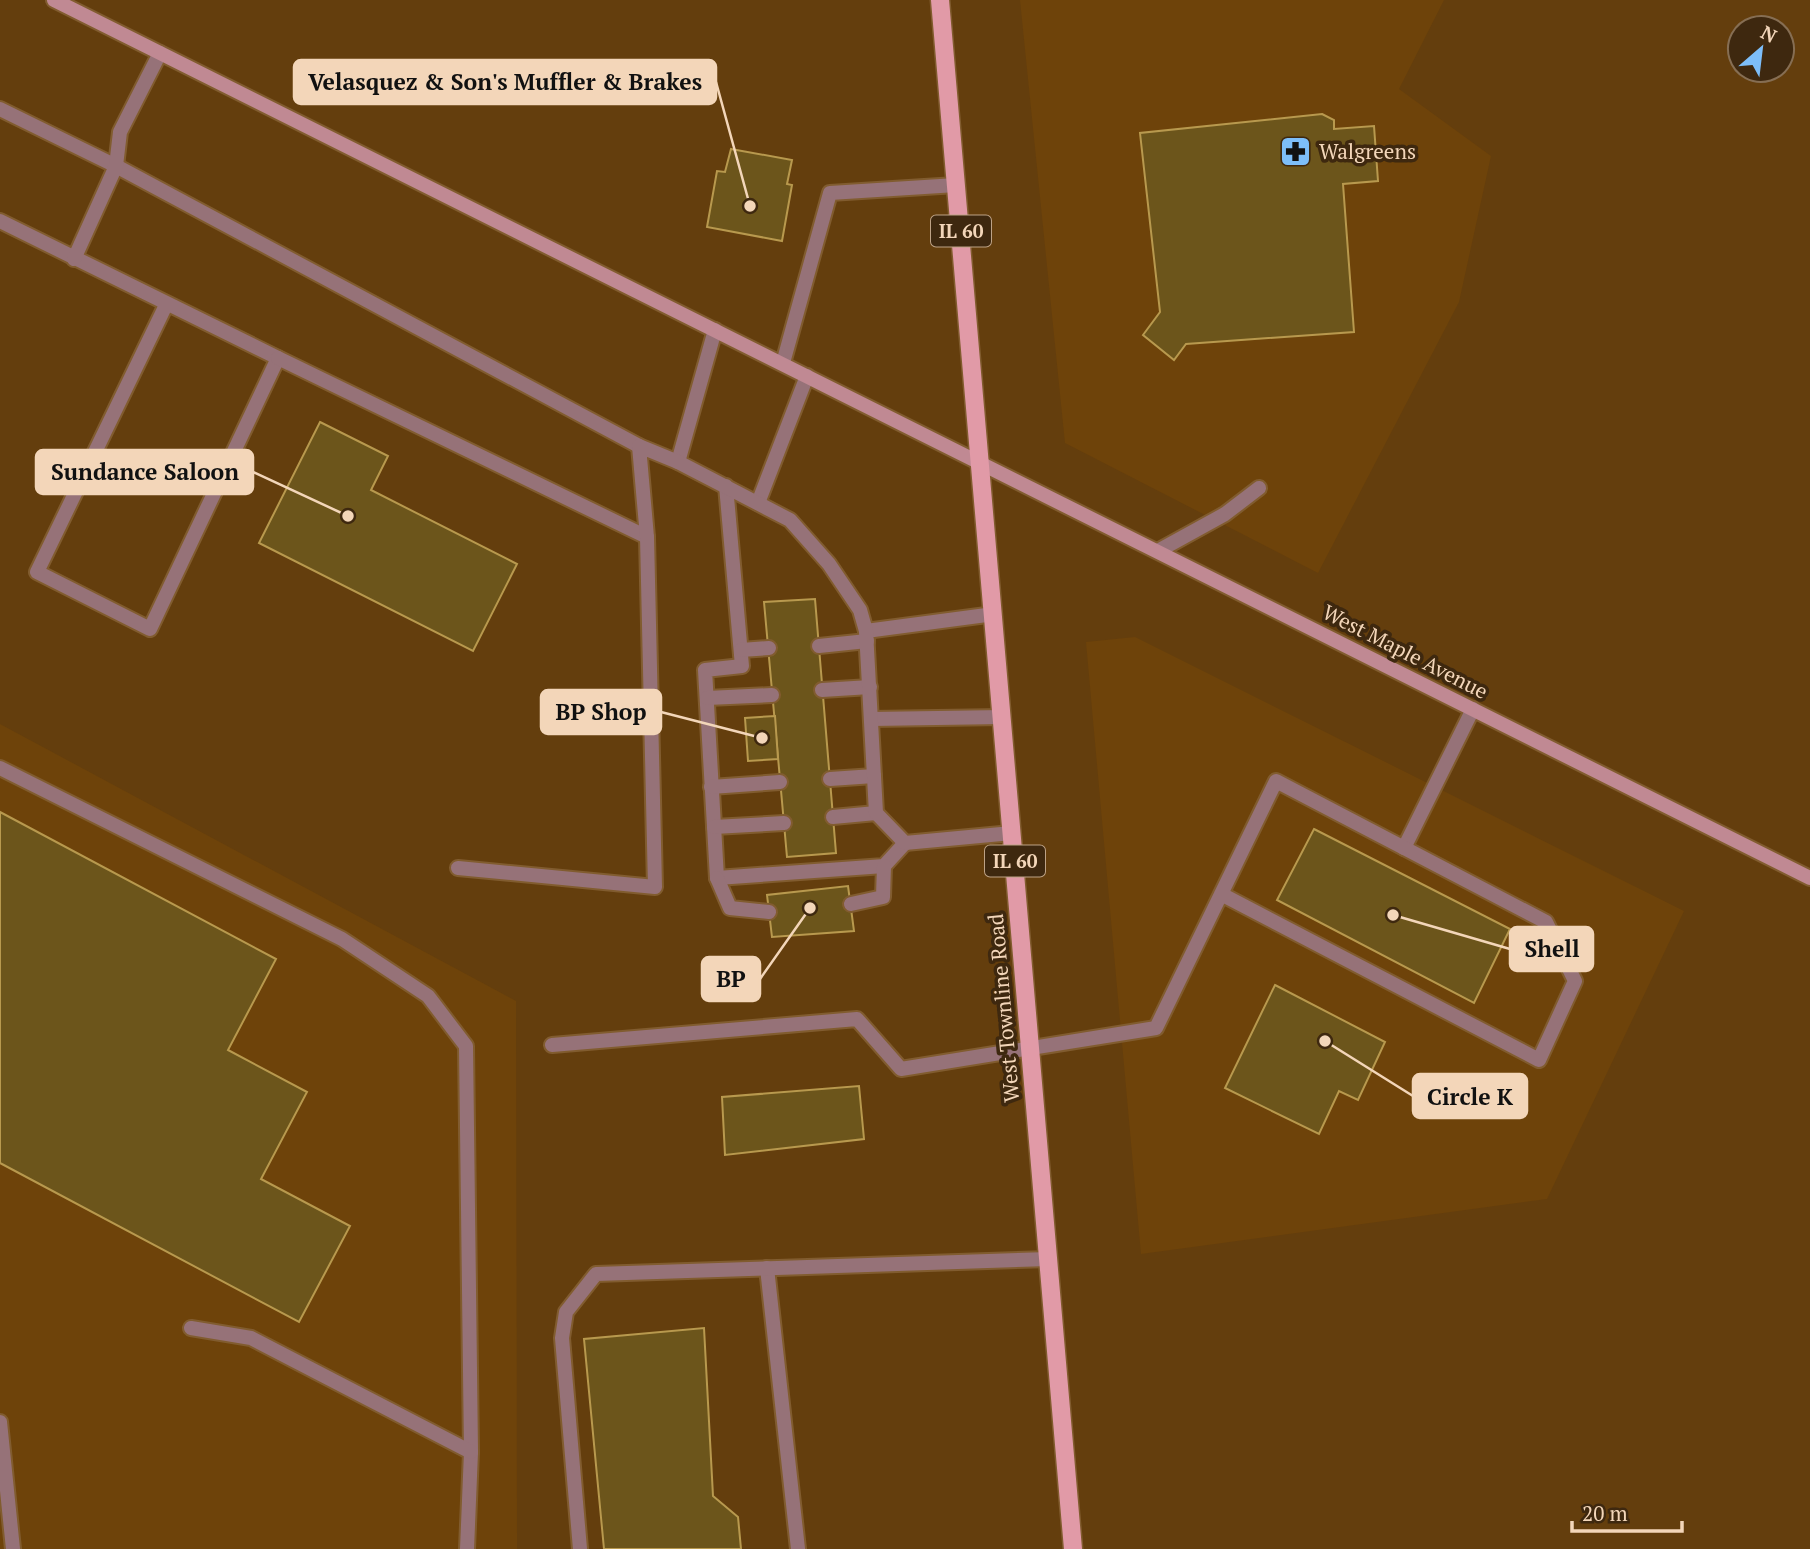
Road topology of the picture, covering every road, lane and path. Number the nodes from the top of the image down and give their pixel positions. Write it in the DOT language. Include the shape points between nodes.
graph roads {
  1 [pos="54,0"];
  2 [pos="940,0"];
  3 [pos="160,53"];
  4 [pos="0,108"];
  5 [pos="116,166"];
  6 [pos="956,185"];
  7 [pos="0,221"];
  8 [pos="74,259"];
  9 [pos="166,305"];
  10 [pos="715,330"];
  11 [pos="278,358"];
  12 [pos="783,363"];
  13 [pos="807,376"];
  14 [pos="639,446"];
  15 [pos="981,462"];
  16 [pos="678,463"];
  17 [pos="726,486"];
  18 [pos="1259,488"];
  19 [pos="758,503"];
  20 [pos="647,537"];
  21 [pos="1158,551"];
  22 [pos="994,614"];
  23 [pos="867,636"];
  24 [pos="819,646"];
  25 [pos="769,648"];
  26 [pos="741,650"];
  27 [pos="870,687"];
  28 [pos="822,690"];
  29 [pos="772,695"];
  30 [pos="707,698"];
  31 [pos="1473,709"];
  32 [pos="1003,717"];
  33 [pos="871,719"];
  34 [pos="0,768"];
  35 [pos="874,776"];
  36 [pos="830,779"];
  37 [pos="780,782"];
  38 [pos="711,787"];
  39 [pos="876,813"];
  40 [pos="833,817"];
  41 [pos="784,823"];
  42 [pos="714,827"];
  43 [pos="1012,833"];
  44 [pos="905,844"];
  45 [pos="1404,848"];
  46 [pos="884,866"];
  47 [pos="458,868"];
  48 [pos="717,878"];
  49 [pos="1810,878"];
  50 [pos="1221,894"];
  51 [pos="851,904"];
  52 [pos="769,912"];
  53 [pos="552,1045"];
  54 [pos="1031,1049"];
  55 [pos="1049,1259"];
  56 [pos="767,1268"];
  57 [pos="191,1328"];
  58 [pos="0,1422"];
  59 [pos="471,1452"];
  60 [pos="2,1460"];
  61 [pos="13,1549"];
  62 [pos="467,1549"];
  63 [pos="580,1549"];
  64 [pos="798,1549"];
  65 [pos="1073,1549"];
  1 -- 3 [label="main road, West Maple Avenue"];
  2 -- 6 [label="main road, IL 60"];
  3 -- 5 [label="lane" via="120,132"];
  3 -- 10 [label="main road, West Maple Avenue"];
  4 -- 5 [label="lane"];
  5 -- 8 [label="lane"];
  5 -- 14 [label="lane"];
  6 -- 12 [label="lane" via="830,193"];
  6 -- 15 [label="main road, IL 60"];
  7 -- 8 [label="lane"];
  8 -- 9 [label="lane"];
  9 -- 11 [label="lane"];
  9 -- 11 [label="lane" via="37,572 150,629"];
  10 -- 12 [label="main road, West Maple Avenue"];
  10 -- 16 [label="lane"];
  11 -- 20 [label="lane"];
  12 -- 13 [label="main road, West Maple Avenue"];
  13 -- 15 [label="main road, West Maple Avenue"];
  13 -- 19 [label="lane"];
  14 -- 16 [label="lane"];
  14 -- 20 [label="lane"];
  15 -- 21 [label="main road, West Maple Avenue"];
  15 -- 22 [label="main road, West Townline Road / IL 60"];
  16 -- 17 [label="lane"];
  17 -- 19 [label="lane"];
  17 -- 26 [label="lane"];
  18 -- 21 [label="lane" via="1225,514"];
  19 -- 23 [label="lane" via="790,520 829,564 860,610"];
  20 -- 47 [label="lane" via="655,887"];
  21 -- 31 [label="main road, West Maple Avenue"];
  22 -- 23 [label="lane"];
  22 -- 32 [label="main road, West Townline Road / IL 60"];
  23 -- 24 [label="lane"];
  23 -- 27 [label="lane"];
  25 -- 26 [label="lane"];
  26 -- 30 [label="lane" via="742,666 705,670"];
  27 -- 28 [label="lane"];
  27 -- 33 [label="lane"];
  29 -- 30 [label="lane"];
  30 -- 38 [label="lane"];
  31 -- 45 [label="lane"];
  31 -- 49 [label="main road, West Maple Avenue"];
  32 -- 33 [label="lane"];
  32 -- 43 [label="main road, West Townline Road / IL 60"];
  33 -- 35 [label="lane"];
  34 -- 59 [label="lane" via="342,939 428,996 466,1046"];
  35 -- 36 [label="lane"];
  35 -- 39 [label="lane"];
  37 -- 38 [label="lane"];
  38 -- 42 [label="lane"];
  39 -- 40 [label="lane"];
  39 -- 44 [label="lane"];
  41 -- 42 [label="lane"];
  42 -- 48 [label="lane"];
  43 -- 44 [label="lane"];
  43 -- 54 [label="main road, West Townline Road / IL 60"];
  44 -- 46 [label="lane"];
  45 -- 50 [label="lane" via="1276,781"];
  45 -- 50 [label="lane" via="1546,922 1575,981 1539,1060"];
  46 -- 48 [label="lane"];
  46 -- 51 [label="lane" via="883,897"];
  48 -- 52 [label="lane" via="730,908"];
  50 -- 54 [label="lane" via="1156,1028"];
  53 -- 54 [label="lane" via="857,1019 901,1069"];
  54 -- 55 [label="main road, West Townline Road / IL 60"];
  55 -- 56 [label="lane"];
  55 -- 65 [label="main road, West Townline Road / IL 60"];
  56 -- 63 [label="lane" via="596,1274 566,1312 562,1338"];
  56 -- 64 [label="lane"];
  57 -- 59 [label="lane" via="251,1338"];
  58 -- 60 [label="lane"];
  59 -- 62 [label="lane"];
  60 -- 61 [label="lane"];
}
